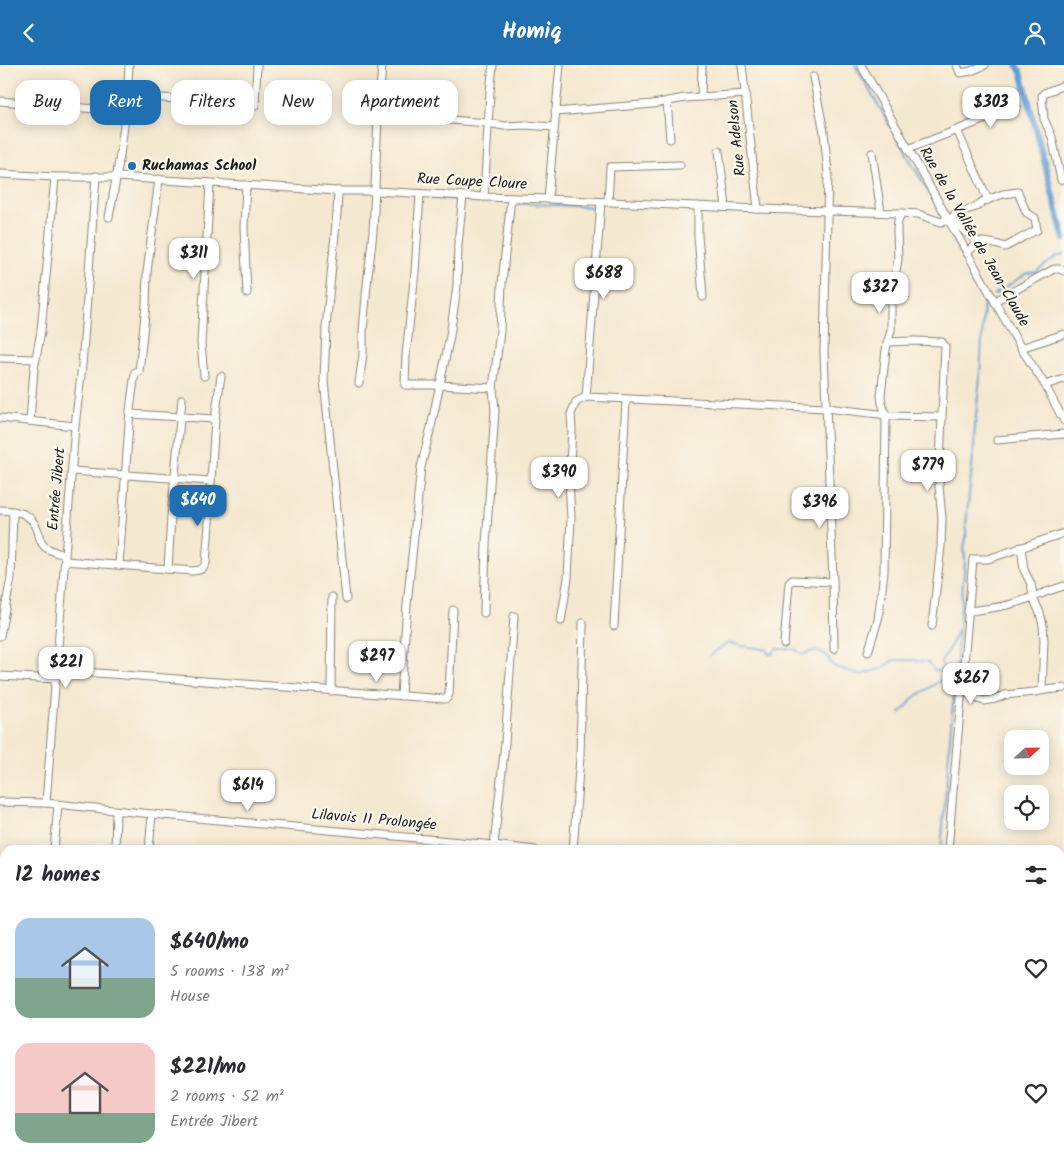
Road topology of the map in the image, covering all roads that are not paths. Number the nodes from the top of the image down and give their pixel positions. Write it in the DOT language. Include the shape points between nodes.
graph roads {
  1 [pos="129,65"];
  2 [pos="257,65"];
  3 [pos="382,65"];
  4 [pos="493,65"];
  5 [pos="560,65"];
  6 [pos="702,65"];
  7 [pos="742,65"];
  8 [pos="861,65"];
  9 [pos="957,65"];
  10 [pos="985,65"];
  11 [pos="813,77"];
  12 [pos="128,80"];
  13 [pos="381,80"];
  14 [pos="1064,85"];
  15 [pos="746,94"];
  16 [pos="701,97"];
  17 [pos="161,98"];
  18 [pos="0,101"];
  19 [pos="667,101"];
  20 [pos="1017,107"];
  21 [pos="90,108"];
  22 [pos="555,112"];
  23 [pos="458,121"];
  24 [pos="488,123"];
  25 [pos="124,125"];
  26 [pos="378,125"];
  27 [pos="554,127"];
  28 [pos="957,130"];
  29 [pos="670,139"];
  30 [pos="908,149"];
  31 [pos="719,151"];
  32 [pos="872,153"];
  33 [pos="680,165"];
  34 [pos="0,174"];
  35 [pos="96,176"];
  36 [pos="55,177"];
  37 [pos="117,177"];
  38 [pos="159,179"];
  39 [pos="1061,180"];
  40 [pos="210,183"];
  41 [pos="246,185"];
  42 [pos="338,191"];
  43 [pos="375,191"];
  44 [pos="420,194"];
  45 [pos="463,196"];
  46 [pos="484,197"];
  47 [pos="511,198"];
  48 [pos="548,199"];
  49 [pos="988,200"];
  50 [pos="605,202"];
  51 [pos="698,206"];
  52 [pos="726,207"];
  53 [pos="758,209"];
  54 [pos="827,211"];
  55 [pos="881,212"];
  56 [pos="902,213"];
  57 [pos="109,217"];
  58 [pos="947,220"];
  59 [pos="978,242"];
  60 [pos="967,253"];
  61 [pos="1064,271"];
  62 [pos="247,293"];
  63 [pos="702,297"];
  64 [pos="995,301"];
  65 [pos="1064,334"];
  66 [pos="887,342"];
  67 [pos="1021,348"];
  68 [pos="0,358"];
  69 [pos="36,359"];
  70 [pos="204,376"];
  71 [pos="221,376"];
  72 [pos="1064,379"];
  73 [pos="359,383"];
  74 [pos="440,385"];
  75 [pos="1044,385"];
  76 [pos="493,388"];
  77 [pos="586,397"];
  78 [pos="182,399"];
  79 [pos="626,399"];
  80 [pos="826,408"];
  81 [pos="130,414"];
  82 [pos="886,416"];
  83 [pos="0,417"];
  84 [pos="180,417"];
  85 [pos="942,417"];
  86 [pos="215,419"];
  87 [pos="30,421"];
  88 [pos="1064,421"];
  89 [pos="75,426"];
  90 [pos="1064,434"];
  91 [pos="997,440"];
  92 [pos="72,471"];
  93 [pos="126,475"];
  94 [pos="174,478"];
  95 [pos="211,481"];
  96 [pos="0,510"];
  97 [pos="13,511"];
  98 [pos="1064,533"];
  99 [pos="1021,547"];
  100 [pos="65,558"];
  101 [pos="119,565"];
  102 [pos="168,569"];
  103 [pos="833,582"];
  104 [pos="1064,586"];
  105 [pos="1034,596"];
  106 [pos="332,597"];
  107 [pos="346,599"];
  108 [pos="453,610"];
  109 [pos="968,611"];
  110 [pos="484,613"];
  111 [pos="514,616"];
  112 [pos="561,621"];
  113 [pos="583,623"];
  114 [pos="614,626"];
  115 [pos="932,626"];
  116 [pos="0,636"];
  117 [pos="784,644"];
  118 [pos="834,649"];
  119 [pos="868,652"];
  120 [pos="56,670"];
  121 [pos="0,676"];
  122 [pos="56,679"];
  123 [pos="961,687"];
  124 [pos="1064,688"];
  125 [pos="1042,690"];
  126 [pos="331,691"];
  127 [pos="401,696"];
  128 [pos="0,802"];
  129 [pos="46,803"];
  130 [pos="58,805"];
  131 [pos="116,811"];
  132 [pos="152,814"];
  133 [pos="54,845"];
  134 [pos="115,845"];
  135 [pos="149,845"];
  136 [pos="494,845"];
  137 [pos="573,845"];
  138 [pos="948,845"];
  1 -- 12 [label="street"];
  2 -- 17 [label="street" via="255,106"];
  3 -- 13 [label="street"];
  4 -- 24 [label="street"];
  5 -- 22 [label="street"];
  6 -- 16 [label="street"];
  7 -- 15 [label="street, Rue Adelson"];
  8 -- 30 [label="street, Rue de la Vallée de Jean-Claude"];
  9 -- 10 [label="street" via="960,73"];
  11 -- 54 [label="street" via="828,173"];
  14 -- 39 [label="street" via="1042,96 1044,119 1052,137"];
  15 -- 16 [label="street"];
  15 -- 53 [label="street, Rue Adelson"];
  16 -- 19 [label="street"];
  18 -- 21 [label="street"];
  19 -- 22 [label="street"];
  19 -- 29 [label="street"];
  20 -- 28 [label="street"];
  22 -- 27 [label="street"];
  23 -- 24 [label="street"];
  24 -- 27 [label="street"];
  24 -- 46 [label="street"];
  25 -- 37 [label="street"];
  26 -- 43 [label="street"];
  27 -- 48 [label="street"];
  28 -- 30 [label="street"];
  28 -- 49 [label="street"];
  30 -- 58 [label="street, Rue de la Vallée de Jean-Claude"];
  31 -- 52 [label="street"];
  32 -- 55 [label="street"];
  33 -- 50 [label="street" via="610,167"];
  34 -- 36 [label="street, Rue Coupe Cloure"];
  35 -- 36 [label="street, Rue Coupe Cloure"];
  35 -- 37 [label="street, Rue Coupe Cloure"];
  35 -- 89 [label="street, Entrée Jibert"];
  36 -- 69 [label="street"];
  37 -- 38 [label="street, Rue Coupe Cloure"];
  37 -- 57 [label="street"];
  38 -- 40 [label="street, Rue Coupe Cloure"];
  38 -- 81 [label="street" via="146,305"];
  40 -- 41 [label="street, Rue Coupe Cloure"];
  40 -- 70 [label="street" via="201,343"];
  41 -- 42 [label="street, Rue Coupe Cloure"];
  41 -- 62 [label="street"];
  42 -- 43 [label="street, Rue Coupe Cloure"];
  42 -- 107 [label="street" via="324,380"];
  43 -- 44 [label="street, Rue Coupe Cloure"];
  43 -- 73 [label="street"];
  44 -- 45 [label="street, Rue Coupe Cloure"];
  44 -- 74 [label="street" via="405,385"];
  45 -- 46 [label="street, Rue Coupe Cloure"];
  45 -- 74 [label="street" via="456,293"];
  46 -- 47 [label="street, Rue Coupe Cloure"];
  47 -- 48 [label="street, Rue Coupe Cloure"];
  47 -- 76 [label="street"];
  48 -- 50 [label="street, Rue Coupe Cloure"];
  49 -- 58 [label="street"];
  49 -- 59 [label="street" via="1018,192 1026,212 1035,219 1037,230 1005,247 989,241"];
  50 -- 51 [label="street, Rue Coupe Cloure"];
  50 -- 77 [label="street"];
  51 -- 52 [label="street, Rue Coupe Cloure"];
  51 -- 63 [label="street"];
  52 -- 53 [label="street, Rue Coupe Cloure"];
  53 -- 54 [label="street, Rue Coupe Cloure"];
  54 -- 55 [label="street, Rue Coupe Cloure"];
  54 -- 80 [label="street"];
  55 -- 56 [label="street, Rue Coupe Cloure"];
  56 -- 58 [label="street, Rue Coupe Cloure"];
  56 -- 66 [label="street" via="898,220 898,259"];
  58 -- 59 [label="street"];
  58 -- 60 [label="street, Rue de la Vallée de Jean-Claude"];
  59 -- 60 [label="street"];
  60 -- 64 [label="street, Rue de la Vallée de Jean-Claude"];
  61 -- 64 [label="street" via="1054,269"];
  64 -- 67 [label="street, Rue de la Vallée de Jean-Claude"];
  65 -- 67 [label="street"];
  66 -- 82 [label="street" via="881,396"];
  66 -- 85 [label="street" via="944,343"];
  67 -- 75 [label="street, Rue de la Vallée de Jean-Claude"];
  68 -- 69 [label="street"];
  69 -- 87 [label="street"];
  71 -- 86 [label="street"];
  72 -- 75 [label="street"];
  74 -- 76 [label="street"];
  74 -- 127 [label="street" via="421,467"];
  75 -- 88 [label="street, Rue de la Vallée de Jean-Claude"];
  76 -- 110 [label="street" via="495,411"];
  77 -- 79 [label="street"];
  77 -- 112 [label="street" via="576,402 571,414 571,518 568,577"];
  78 -- 84 [label="street"];
  79 -- 80 [label="street"];
  79 -- 114 [label="street"];
  80 -- 82 [label="street"];
  80 -- 103 [label="street"];
  81 -- 84 [label="street"];
  81 -- 93 [label="street"];
  82 -- 85 [label="street"];
  82 -- 119 [label="street" via="884,572 878,620"];
  83 -- 87 [label="street"];
  84 -- 86 [label="street"];
  84 -- 94 [label="street"];
  85 -- 115 [label="street" via="941,546"];
  86 -- 95 [label="street"];
  87 -- 89 [label="street"];
  89 -- 92 [label="street, Entrée Jibert"];
  90 -- 91 [label="street"];
  92 -- 93 [label="street"];
  92 -- 100 [label="street, Entrée Jibert"];
  93 -- 94 [label="street"];
  93 -- 101 [label="street"];
  94 -- 95 [label="street"];
  94 -- 102 [label="street"];
  95 -- 102 [label="street" via="204,568 193,571"];
  96 -- 97 [label="street"];
  97 -- 100 [label="street" via="26,514 33,521 43,545"];
  97 -- 116 [label="street" via="11,578"];
  98 -- 99 [label="street"];
  99 -- 105 [label="street" via="1024,570"];
  99 -- 109 [label="street" via="988,559 973,559"];
  100 -- 101 [label="street"];
  100 -- 120 [label="street, Entrée Jibert"];
  101 -- 102 [label="street"];
  103 -- 117 [label="street" via="792,580"];
  103 -- 118 [label="street"];
  104 -- 105 [label="street"];
  105 -- 109 [label="street" via="998,608"];
  105 -- 125 [label="street" via="1043,633"];
  106 -- 126 [label="street"];
  108 -- 127 [label="street" via="448,697"];
  109 -- 123 [label="street"];
  111 -- 136 [label="street"];
  113 -- 137 [label="street" via="580,757"];
  120 -- 122 [label="street, Entrée Jibert"];
  120 -- 126 [label="street"];
  121 -- 122 [label="street"];
  122 -- 129 [label="street, Entrée Jibert"];
  123 -- 125 [label="street" via="984,701"];
  123 -- 138 [label="street"];
  124 -- 125 [label="street"];
  126 -- 127 [label="street"];
  128 -- 129 [label="street, Lilavois 11 Prolongée"];
  129 -- 130 [label="street, Lilavois 11 Prolongée"];
  130 -- 131 [label="street, Lilavois 11 Prolongée"];
  130 -- 133 [label="street"];
  131 -- 132 [label="street, Lilavois 11 Prolongée"];
  131 -- 134 [label="street"];
  132 -- 135 [label="street"];
  132 -- 136 [label="street, Lilavois 11 Prolongée"];
}
